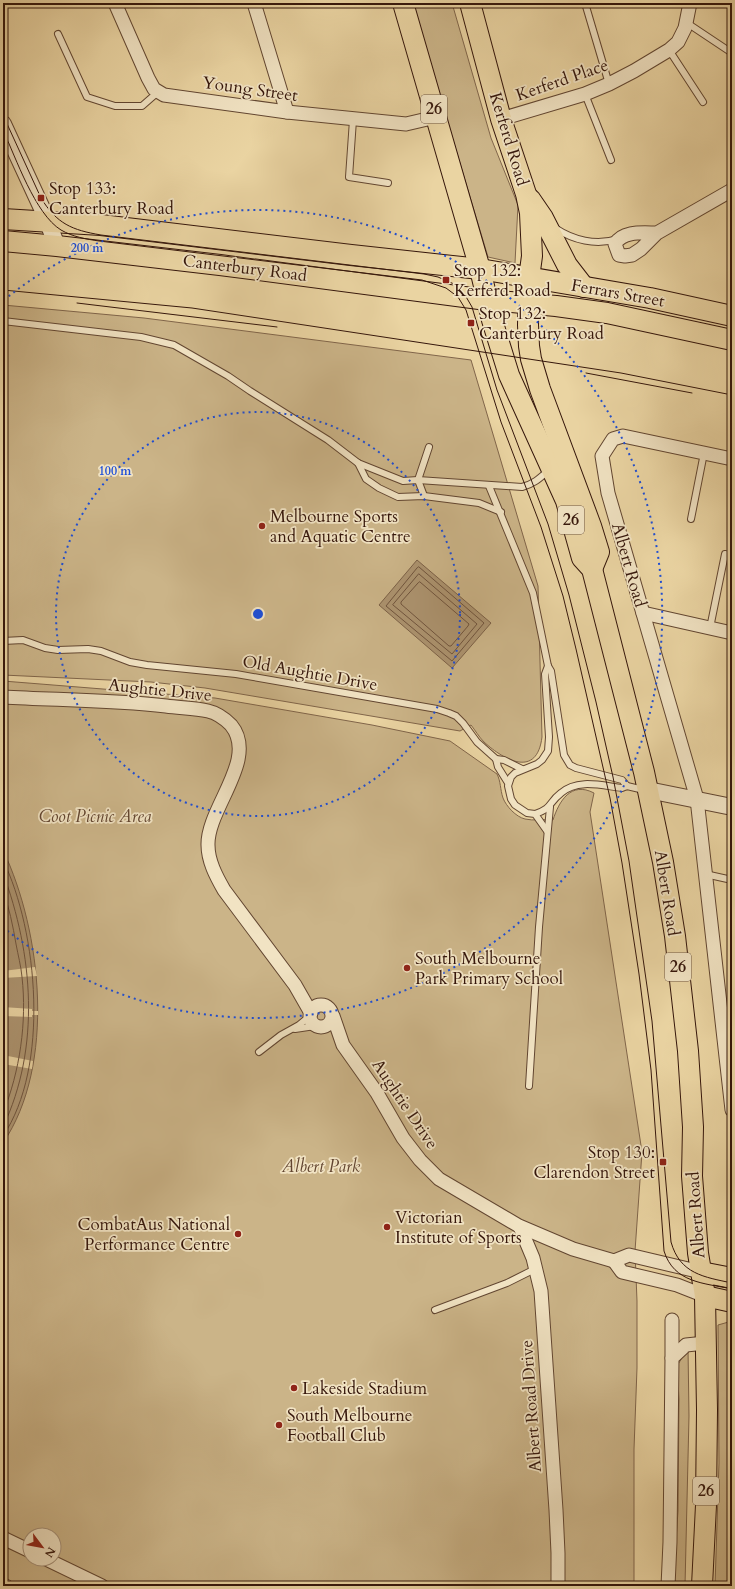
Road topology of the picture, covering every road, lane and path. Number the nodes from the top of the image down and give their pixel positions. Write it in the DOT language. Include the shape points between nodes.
graph roads {
  1 [pos="115,3"];
  2 [pos="254,3"];
  3 [pos="403,3"];
  4 [pos="470,3"];
  5 [pos="585,3"];
  6 [pos="690,3"];
  7 [pos="686,23"];
  8 [pos="58,34"];
  9 [pos="669,50"];
  10 [pos="732,53"];
  11 [pos="609,84"];
  12 [pos="158,92"];
  13 [pos="584,94"];
  14 [pos="703,102"];
  15 [pos="287,112"];
  16 [pos="436,118"];
  17 [pos="501,119"];
  18 [pos="353,120"];
  19 [pos="3,125"];
  20 [pos="611,160"];
  21 [pos="388,183"];
  22 [pos="732,190"];
  23 [pos="526,194"];
  24 [pos="543,218"];
  25 [pos="3,219"];
  26 [pos="48,222"];
  27 [pos="657,233"];
  28 [pos="622,237"];
  29 [pos="3,241"];
  30 [pos="57,246"];
  31 [pos="480,269"];
  32 [pos="529,278"];
  33 [pos="584,287"];
  34 [pos="487,300"];
  35 [pos="528,304"];
  36 [pos="732,316"];
  37 [pos="3,321"];
  38 [pos="732,340"];
  39 [pos="429,448"];
  40 [pos="704,453"];
  41 [pos="732,459"];
  42 [pos="358,464"];
  43 [pos="550,469"];
  44 [pos="418,480"];
  45 [pos="489,486"];
  46 [pos="424,496"];
  47 [pos="501,512"];
  48 [pos="691,519"];
  49 [pos="732,556"];
  50 [pos="592,569"];
  51 [pos="643,613"];
  52 [pos="710,628"];
  53 [pos="732,633"];
  54 [pos="3,641"];
  55 [pos="548,666"];
  56 [pos="3,697"];
  57 [pos="496,759"];
  58 [pos="522,769"];
  59 [pos="508,783"];
  60 [pos="628,786"];
  61 [pos="648,790"];
  62 [pos="697,799"];
  63 [pos="732,806"];
  64 [pos="550,807"];
  65 [pos="535,814"];
  66 [pos="547,831"];
  67 [pos="706,874"];
  68 [pos="732,880"];
  69 [pos="295,985"];
  70 [pos="324,1005"];
  71 [pos="332,1016"];
  72 [pos="314,1020"];
  73 [pos="288,1031"];
  74 [pos="343,1045"];
  75 [pos="259,1052"];
  76 [pos="529,1086"];
  77 [pos="732,1110"];
  78 [pos="520,1226"];
  79 [pos="614,1261"];
  80 [pos="537,1268"];
  81 [pos="701,1272"];
  82 [pos="732,1278"];
  83 [pos="705,1296"];
  84 [pos="732,1302"];
  85 [pos="435,1310"];
  86 [pos="672,1320"];
  87 [pos="705,1343"];
  88 [pos="672,1358"];
  89 [pos="3,1538"];
  90 [pos="22,1547"];
  91 [pos="62,1567"];
  92 [pos="3,1584"];
  93 [pos="6,1586"];
  94 [pos="102,1586"];
  95 [pos="558,1586"];
  96 [pos="668,1586"];
  97 [pos="702,1586"];
  1 -- 12 [label="street" via="148,78"];
  2 -- 15 [label="street"];
  3 -- 16 [label="main road, 26"];
  4 -- 17 [label="main road, Kerferd Road / 26"];
  5 -- 11 [label="lane"];
  6 -- 7 [label="street, Kerferd Place"];
  7 -- 9 [label="street, Kerferd Place" via="678,42"];
  7 -- 10 [label="lane"];
  8 -- 12 [label="lane" via="87,97 115,106 142,106"];
  9 -- 11 [label="street, Kerferd Place"];
  9 -- 14 [label="lane"];
  11 -- 13 [label="street, Kerferd Place"];
  12 -- 15 [label="street, Young Street" via="164,95"];
  13 -- 17 [label="street, Kerferd Place"];
  13 -- 20 [label="lane"];
  15 -- 18 [label="street, Young Street"];
  16 -- 18 [label="street, Young Street" via="406,124"];
  16 -- 31 [label="main road, 26"];
  17 -- 23 [label="main road, Kerferd Road / 26"];
  18 -- 21 [label="lane" via="349,177"];
  19 -- 26 [label="street"];
  22 -- 27 [label="street"];
  23 -- 24 [label="main road"];
  23 -- 32 [label="main road, Kerferd Road / 26" via="531,228 532,256"];
  24 -- 28 [label="lane" via="560,231 581,240 606,242"];
  24 -- 33 [label="main road" via="567,265"];
  25 -- 26 [label="main road, Canterbury Road"];
  26 -- 30 [label="street"];
  26 -- 31 [label="main road, Canterbury Road" via="101,225"];
  27 -- 28 [label="street" via="637,233"];
  27 -- 28 [label="street" via="641,249 627,256 619,255 615,247 616,241"];
  29 -- 30 [label="main road, Canterbury Road"];
  30 -- 34 [label="main road, Canterbury Road"];
  31 -- 32 [label="main road, Ferrars Street"];
  31 -- 34 [label="main road, Albert Road / 26"];
  32 -- 33 [label="main road, Ferrars Street"];
  32 -- 35 [label="main road, Albert Road / 26"];
  33 -- 36 [label="main road, Ferrars Street"];
  34 -- 35 [label="main road, Ferrars Street"];
  34 -- 43 [label="main road, Albert Road / 26" via="513,387"];
  35 -- 38 [label="main road, Ferrars Street" via="607,314"];
  35 -- 50 [label="main road, Albert Road / 26" via="528,346 531,359 599,552"];
  37 -- 42 [label="lane" via="141,337 174,345 328,440"];
  39 -- 44 [label="lane"];
  40 -- 41 [label="street"];
  40 -- 48 [label="lane"];
  40 -- 51 [label="street, Albert Road" via="623,436 613,439 602,456 608,493"];
  42 -- 44 [label="lane" via="403,481"];
  42 -- 46 [label="lane" via="366,479 379,488 398,497"];
  43 -- 45 [label="lane" via="537,481 522,487"];
  43 -- 50 [label="main road, Albert Road / 26" via="566,501 582,558"];
  44 -- 45 [label="lane"];
  44 -- 46 [label="lane"];
  45 -- 47 [label="lane"];
  46 -- 47 [label="lane" via="479,503"];
  47 -- 55 [label="lane" via="533,593"];
  49 -- 52 [label="lane" via="725,554"];
  50 -- 61 [label="main road, Albert Road / 26"];
  51 -- 52 [label="street"];
  51 -- 62 [label="street, Albert Road"];
  52 -- 53 [label="street"];
  54 -- 57 [label="lane, Old Aughtie Drive" via="23,640 58,650 101,651 130,662 236,674 449,713 463,723 477,742"];
  55 -- 58 [label="lane" via="548,751 539,763"];
  55 -- 60 [label="lane" via="551,671 562,747 570,765 622,780"];
  56 -- 69 [label="street, Aughtie Drive" via="187,708 208,711 228,722 240,744 239,753 212,825 208,844 212,864 224,890"];
  57 -- 58 [label="lane, Old Aughtie Drive"];
  57 -- 59 [label="lane, Old Aughtie Drive"];
  58 -- 59 [label="lane" via="515,773"];
  59 -- 65 [label="lane, Old Aughtie Drive" via="508,793 515,805 526,813"];
  60 -- 61 [label="lane"];
  60 -- 64 [label="lane" via="573,786 562,792"];
  61 -- 62 [label="street"];
  61 -- 81 [label="main road, Albert Road / 26" via="666,873 687,1043 693,1127 692,1176"];
  62 -- 63 [label="street"];
  62 -- 67 [label="street, Albert Road"];
  64 -- 65 [label="lane"];
  64 -- 66 [label="lane"];
  65 -- 66 [label="lane"];
  66 -- 76 [label="lane"];
  67 -- 68 [label="lane"];
  67 -- 77 [label="street, Albert Road"];
  69 -- 70 [label="street, Aughtie Drive"];
  69 -- 72 [label="street, Aughtie Drive"];
  70 -- 71 [label="street" via="331,1011"];
  70 -- 72 [label="street" via="315,1007"];
  71 -- 72 [label="street" via="329,1024"];
  71 -- 74 [label="street, Aughtie Drive"];
  72 -- 73 [label="lane"];
  72 -- 73 [label="lane"];
  72 -- 74 [label="street, Aughtie Drive"];
  73 -- 75 [label="lane"];
  74 -- 78 [label="street, Aughtie Drive" via="420,1160 443,1182"];
  78 -- 79 [label="street, Aughtie Drive" via="573,1249"];
  78 -- 80 [label="street, Albert Road Drive"];
  79 -- 81 [label="street" via="629,1255"];
  79 -- 83 [label="street, Aughtie Drive" via="622,1272 677,1285"];
  80 -- 85 [label="lane" via="507,1283"];
  80 -- 95 [label="street, Albert Road Drive" via="542,1302 553,1464"];
  81 -- 82 [label="main road"];
  81 -- 83 [label="main road, Albert Road / 26"];
  83 -- 84 [label="main road"];
  83 -- 87 [label="main road, Albert Road / 26"];
  86 -- 88 [label="street"];
  87 -- 88 [label="street" via="686,1345"];
  87 -- 97 [label="main road, Albert Road / 26" via="706,1505"];
  88 -- 96 [label="street"];
  89 -- 90 [label="street"];
  91 -- 94 [label="street"];
  92 -- 93 [label="street"];
}
